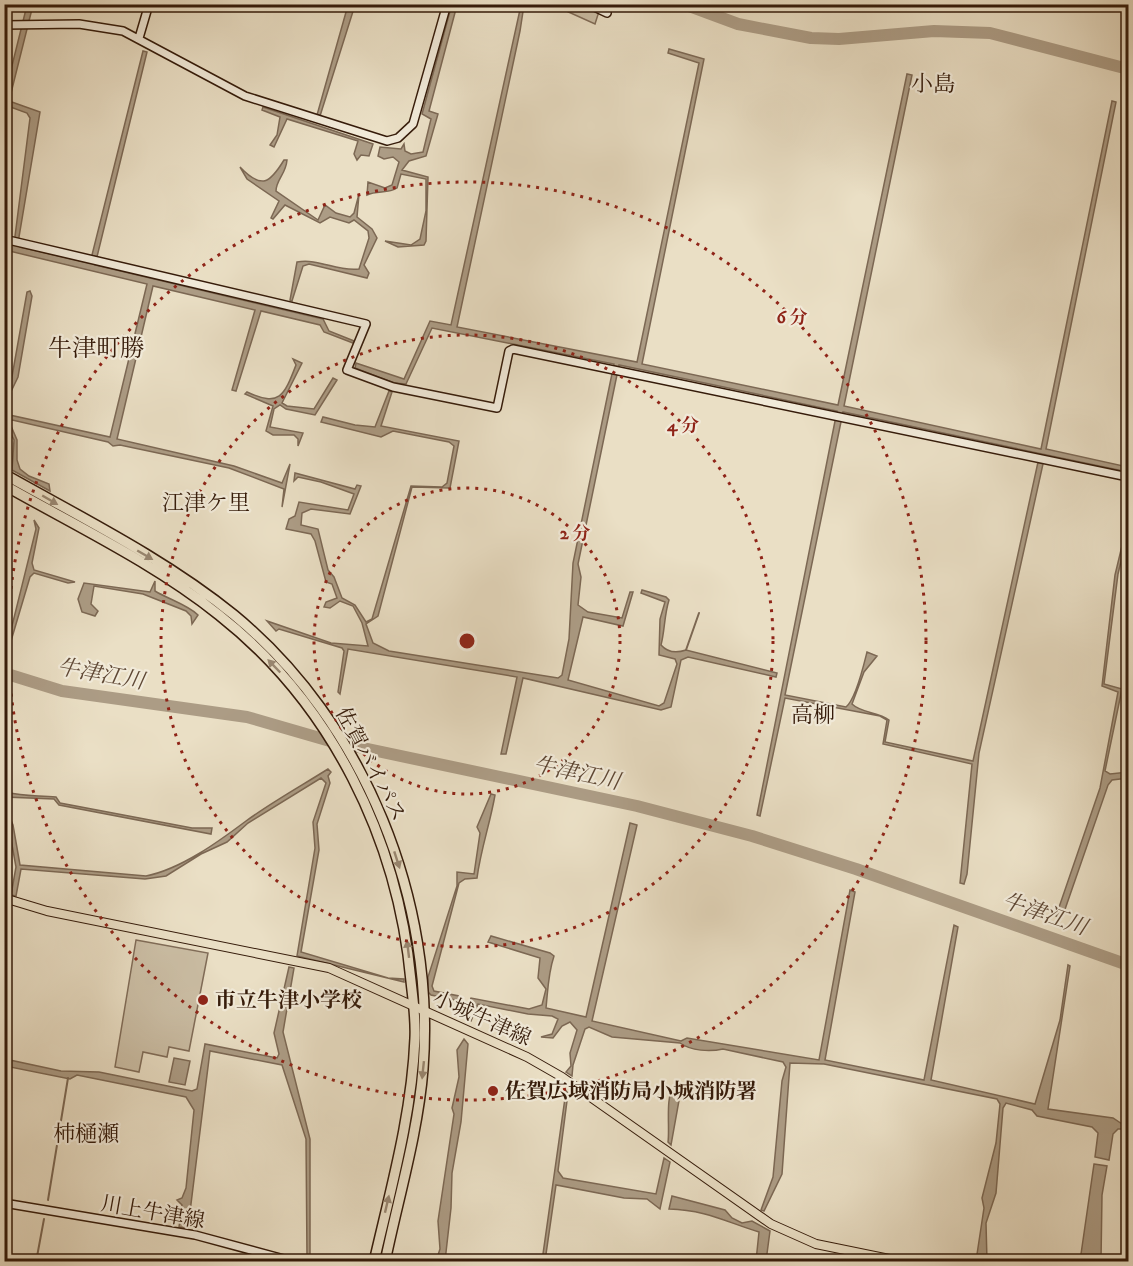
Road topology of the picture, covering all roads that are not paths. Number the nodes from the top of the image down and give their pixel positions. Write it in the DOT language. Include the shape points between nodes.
graph roads {
  1 [pos="149,4"];
  2 [pos="447,4"];
  3 [pos="588,4"];
  4 [pos="607,13"];
  5 [pos="4,25"];
  6 [pos="139,38"];
  7 [pos="7,239"];
  8 [pos="4,474"];
  9 [pos="1128,477"];
  10 [pos="4,485"];
  11 [pos="4,898"];
  12 [pos="414,1007"];
  13 [pos="424,1011"];
  14 [pos="4,1203"];
  15 [pos="295,1262"];
  16 [pos="374,1262"];
  17 [pos="385,1262"];
  18 [pos="904,1262"];
  1 -- 6 [label="street"];
  2 -- 6 [label="street" via="413,124 398,138 387,141 245,96"];
  3 -- 4 [label="street"];
  5 -- 6 [label="street" via="101,26"];
  7 -- 9 [label="street" via="366,324 346,370 393,387 496,408 509,351 513,349"];
  8 -- 13 [label="highway, 佐賀バイパス, one-way" via="211,597 283,662 324,713 377,805 403,877 417,945"];
  12 -- 10 [label="highway, 佐賀バイパス, one-way" via="403,910 367,803 311,711 247,639 189,592"];
  11 -- 12 [label="main road, 小城牛津線" via="46,911 329,968"];
  12 -- 13 [label="main road, 小城牛津線"];
  16 -- 12 [label="highway, 佐賀バイパス, one-way" via="410,1100 416,1036"];
  13 -- 17 [label="highway, 佐賀バイパス, one-way" via="421,1083"];
  13 -- 18 [label="main road, 小城牛津線" via="562,1077 771,1224 816,1244"];
  14 -- 15 [label="street, 川上牛津線" via="195,1235"];
}
